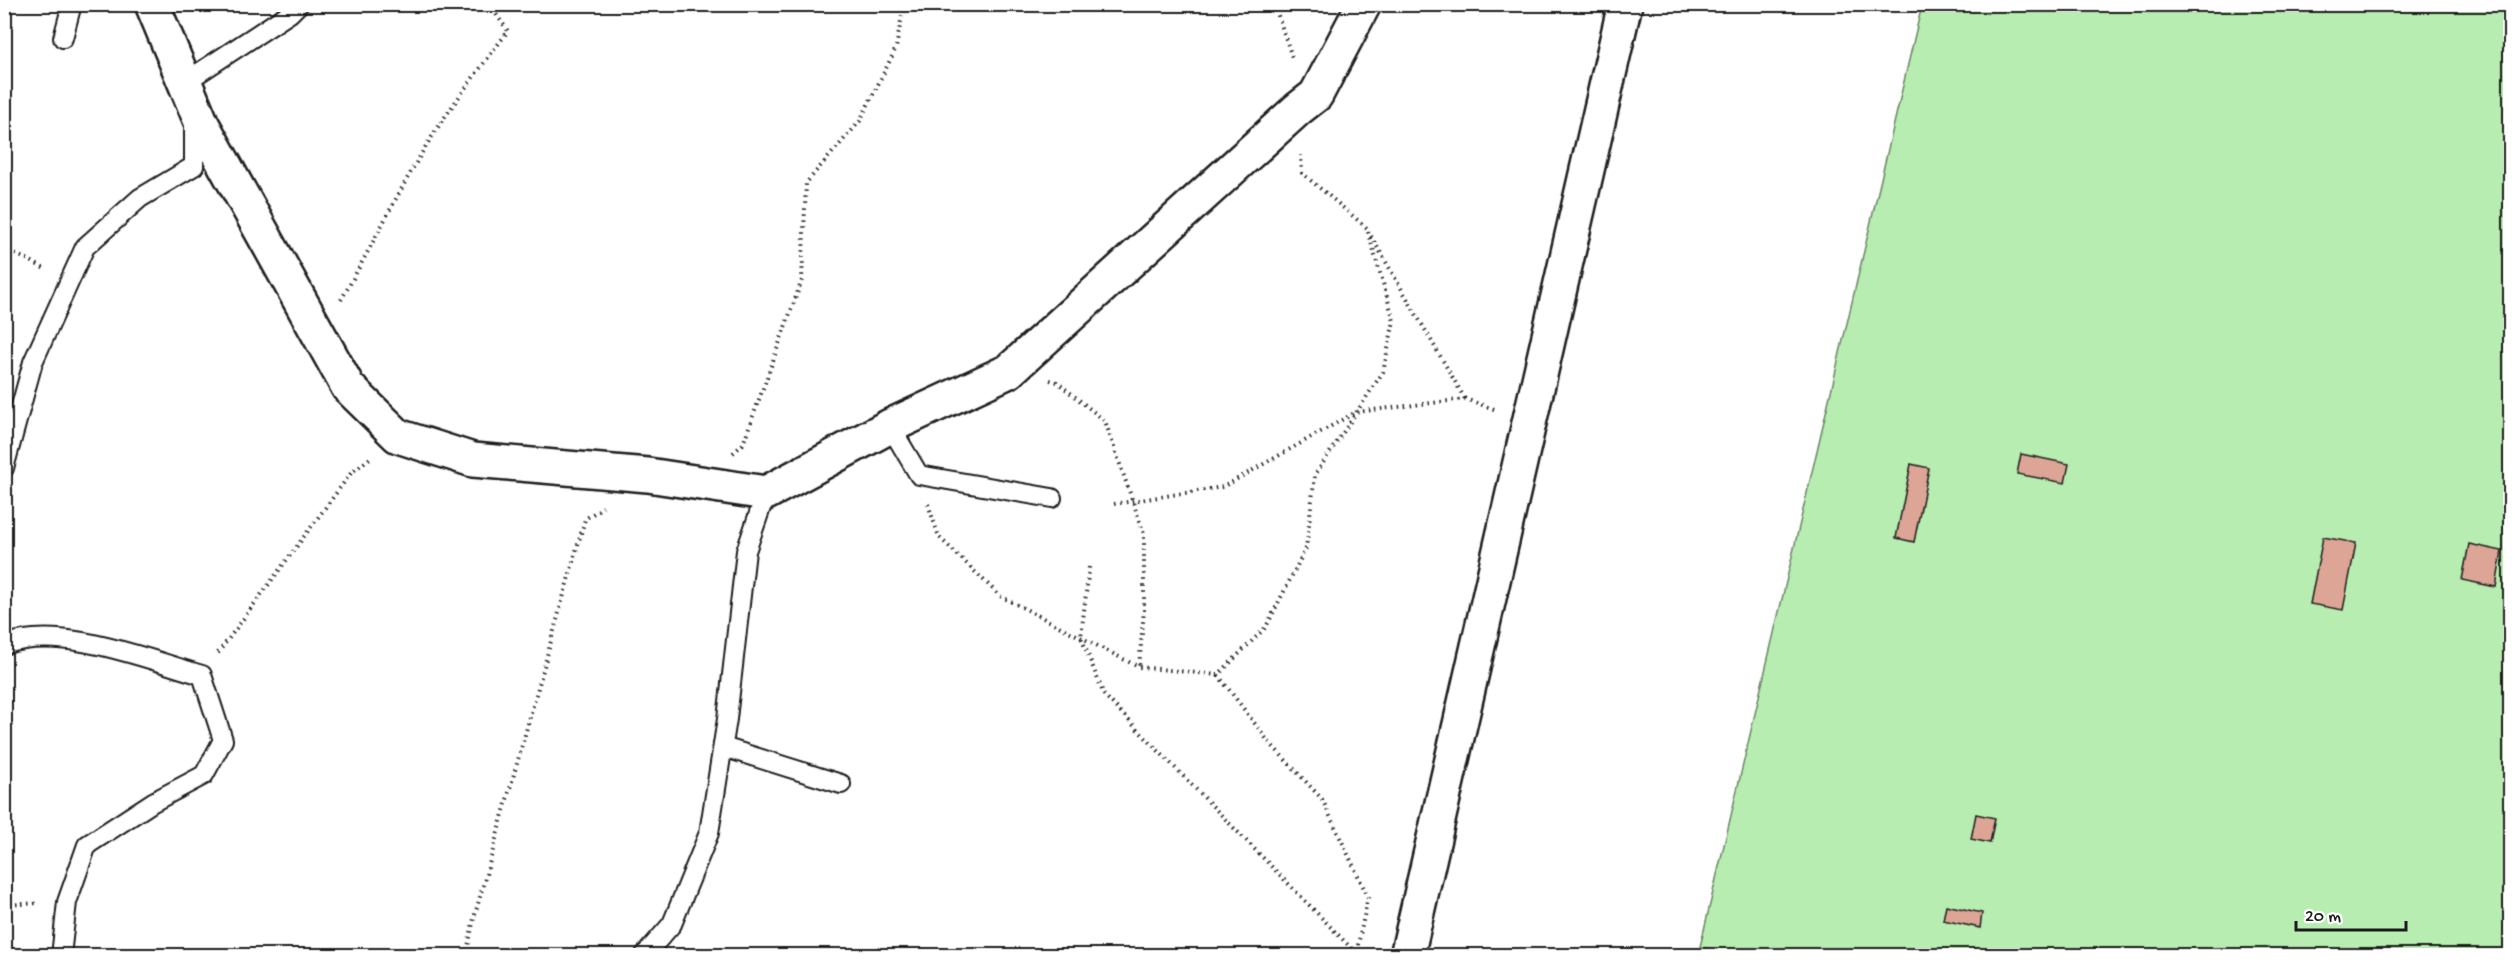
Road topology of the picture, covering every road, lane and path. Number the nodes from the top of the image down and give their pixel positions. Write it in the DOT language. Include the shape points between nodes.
graph roads {
  1 [pos="9,4"];
  2 [pos="72,4"];
  3 [pos="152,4"];
  4 [pos="299,4"];
  5 [pos="489,4"];
  6 [pos="904,4"];
  7 [pos="1274,4"];
  8 [pos="1364,4"];
  9 [pos="1625,4"];
  10 [pos="4,13"];
  11 [pos="63,38"];
  12 [pos="189,93"];
  13 [pos="1298,109"];
  14 [pos="1367,228"];
  15 [pos="4,250"];
  16 [pos="69,283"];
  17 [pos="319,337"];
  18 [pos="1009,371"];
  19 [pos="1465,399"];
  20 [pos="1356,412"];
  21 [pos="1530,420"];
  22 [pos="890,426"];
  23 [pos="398,436"];
  24 [pos="4,468"];
  25 [pos="648,475"];
  26 [pos="919,475"];
  27 [pos="695,483"];
  28 [pos="766,493"];
  29 [pos="1052,498"];
  30 [pos="1114,504"];
  31 [pos="1089,567"];
  32 [pos="1081,637"];
  33 [pos="4,645"];
  34 [pos="1139,667"];
  35 [pos="202,675"];
  36 [pos="1218,675"];
  37 [pos="723,747"];
  38 [pos="841,784"];
  39 [pos="67,902"];
  40 [pos="4,905"];
  41 [pos="2511,931"];
  42 [pos="1356,954"];
  43 [pos="61,956"];
  44 [pos="466,956"];
  45 [pos="644,956"];
  46 [pos="1407,956"];
  47 [pos="2504,956"];
  1 -- 10 [label="path"];
  2 -- 11 [label="lane"];
  3 -- 12 [label="street"];
  4 -- 12 [label="lane"];
  5 -- 17 [label="path" via="508,32 467,84 416,162 373,246"];
  6 -- 27 [label="path" via="896,48 860,121 806,183 802,280 743,444"];
  7 -- 13 [label="path" via="1293,57"];
  8 -- 13 [label="street" via="1316,95"];
  9 -- 21 [label="street"];
  12 -- 16 [label="lane" via="194,166 140,198 85,247"];
  12 -- 17 [label="street" via="202,124"];
  13 -- 14 [label="path" via="1302,172"];
  13 -- 18 [label="street"];
  14 -- 19 [label="path"];
  14 -- 20 [label="path" via="1394,321 1383,372"];
  15 -- 16 [label="path"];
  16 -- 24 [label="lane" via="33,362"];
  17 -- 23 [label="street" via="348,387"];
  18 -- 22 [label="street"];
  18 -- 34 [label="path" via="1057,382 1105,422 1144,534"];
  19 -- 20 [label="path"];
  19 -- 21 [label="path"];
  20 -- 30 [label="path" via="1223,487"];
  20 -- 36 [label="path" via="1315,475 1306,549 1266,627"];
  21 -- 46 [label="street"];
  22 -- 26 [label="lane"];
  22 -- 28 [label="street"];
  23 -- 25 [label="street" via="473,460"];
  23 -- 35 [label="path" via="351,473"];
  25 -- 27 [label="street"];
  25 -- 44 [label="path" via="585,519"];
  26 -- 29 [label="lane"];
  26 -- 32 [label="path" via="939,537 1000,596"];
  27 -- 28 [label="street"];
  28 -- 37 [label="lane" via="746,551"];
  31 -- 32 [label="path"];
  32 -- 34 [label="path"];
  32 -- 42 [label="path" via="1104,695"];
  33 -- 35 [label="lane" via="18,640 76,640"];
  34 -- 36 [label="path"];
  35 -- 39 [label="lane" via="223,740 204,775 153,802 87,845"];
  36 -- 42 [label="path" via="1268,741 1322,799 1368,897"];
  37 -- 38 [label="lane"];
  37 -- 45 [label="lane" via="710,833 672,924"];
  39 -- 40 [label="path"];
  39 -- 43 [label="lane"];
  41 -- 47 [label="path"];
}
